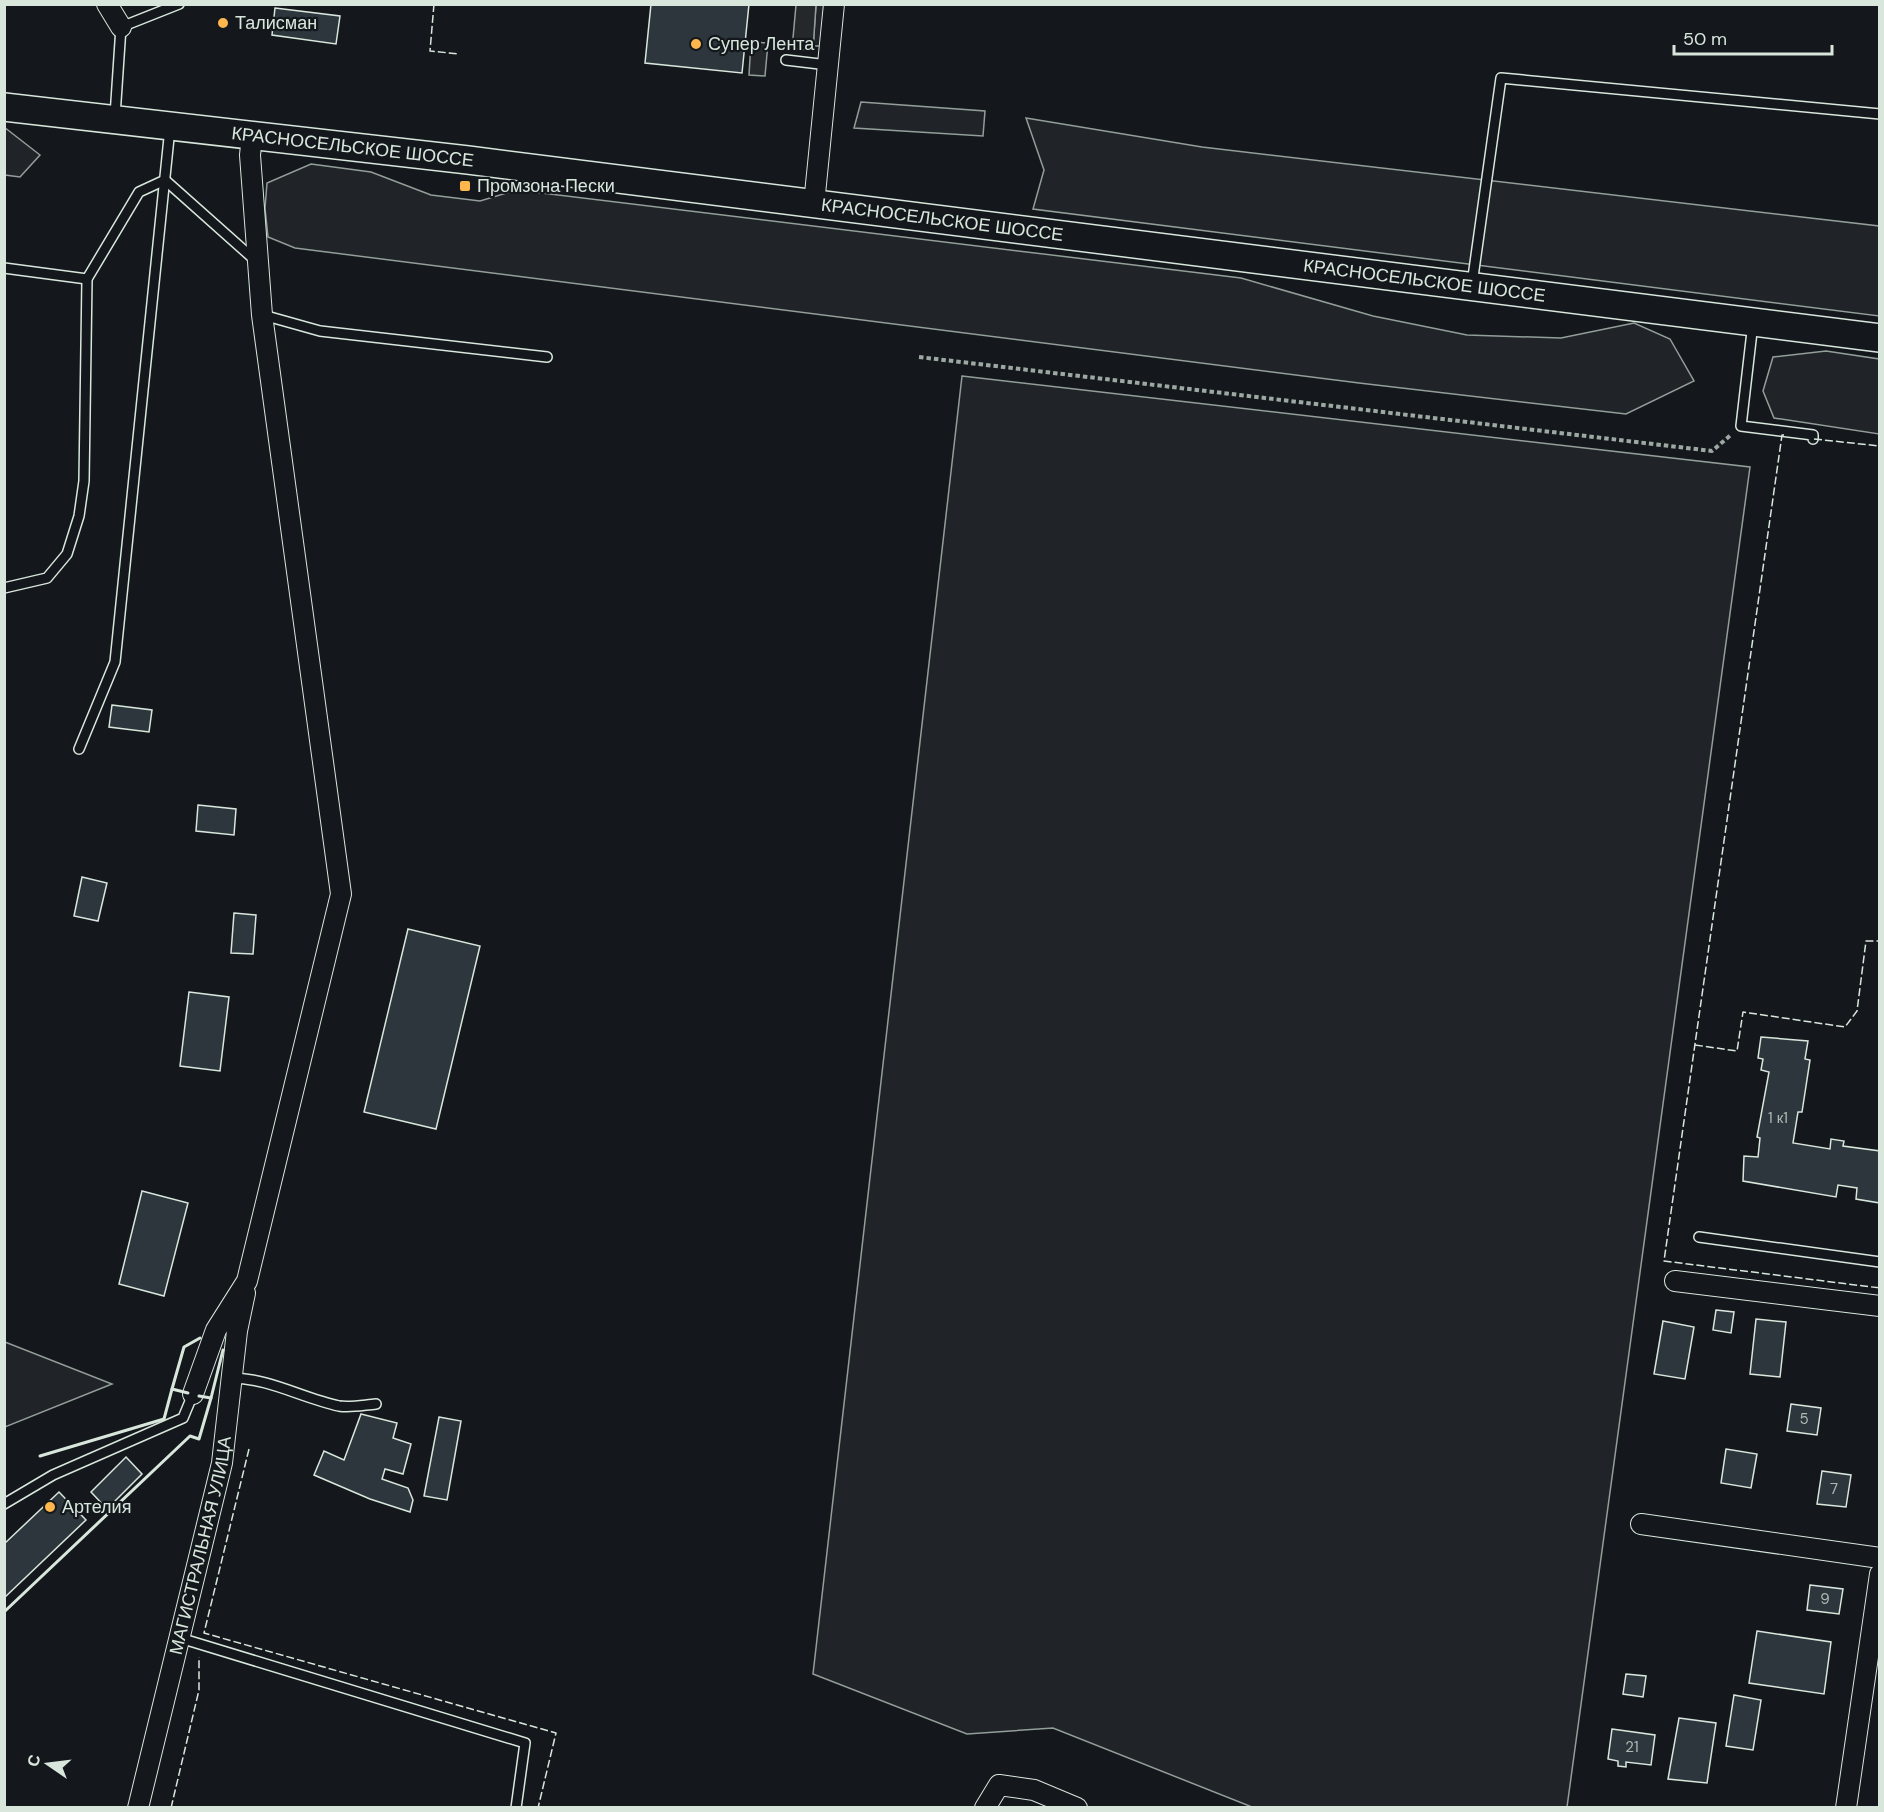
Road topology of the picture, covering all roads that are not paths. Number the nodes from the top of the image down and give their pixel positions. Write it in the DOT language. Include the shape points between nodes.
graph roads {
  1 [pos="107,4"];
  2 [pos="179,4"];
  3 [pos="834,4"];
  4 [pos="121,27"];
  5 [pos="786,60"];
  6 [pos="828,65"];
  7 [pos="4,107"];
  8 [pos="1880,114"];
  9 [pos="114,119"];
  10 [pos="170,126"];
  11 [pos="252,136"];
  12 [pos="165,180"];
  13 [pos="814,204"];
  14 [pos="259,263"];
  15 [pos="4,268"];
  16 [pos="87,279"];
  17 [pos="1472,287"];
  18 [pos="262,315"];
  19 [pos="1753,322"];
  20 [pos="1880,338"];
  21 [pos="548,357"];
  22 [pos="1813,439"];
  23 [pos="4,588"];
  24 [pos="80,749"];
  25 [pos="1699,1237"];
  26 [pos="1880,1262"];
  27 [pos="247,1281"];
  28 [pos="1675,1281"];
  29 [pos="1880,1306"];
  30 [pos="231,1378"];
  31 [pos="193,1394"];
  32 [pos="376,1404"];
  33 [pos="4,1504"];
  34 [pos="1641,1524"];
  35 [pos="1880,1558"];
  36 [pos="1880,1574"];
  37 [pos="180,1638"];
  38 [pos="138,1808"];
  39 [pos="516,1808"];
  40 [pos="985,1808"];
  41 [pos="1077,1808"];
  42 [pos="1846,1808"];
  1 -- 4 [label="street"];
  2 -- 4 [label="lane"];
  3 -- 6 [label="street"];
  4 -- 9 [label="lane"];
  5 -- 6 [label="lane"];
  6 -- 13 [label="street"];
  7 -- 9 [label="main road, КРАСНОСЕЛЬСКОЕ ШОССЕ"];
  8 -- 17 [label="lane" via="1501,78"];
  9 -- 10 [label="main road, КРАСНОСЕЛЬСКОЕ ШОССЕ"];
  10 -- 11 [label="main road, КРАСНОСЕЛЬСКОЕ ШОССЕ"];
  10 -- 12 [label="lane"];
  11 -- 13 [label="main road, КРАСНОСЕЛЬСКОЕ ШОССЕ"];
  11 -- 14 [label="street" via="250,156"];
  12 -- 14 [label="lane"];
  12 -- 16 [label="lane" via="139,192"];
  12 -- 24 [label="lane" via="115,662"];
  13 -- 17 [label="main road, КРАСНОСЕЛЬСКОЕ ШОССЕ"];
  14 -- 18 [label="street"];
  15 -- 16 [label="lane"];
  16 -- 23 [label="lane" via="84,481 79,516 67,554 47,578"];
  17 -- 19 [label="main road, КРАСНОСЕЛЬСКОЕ ШОССЕ"];
  18 -- 21 [label="lane" via="320,332"];
  18 -- 27 [label="street" via="341,894"];
  19 -- 20 [label="main road, КРАСНОСЕЛЬСКОЕ ШОССЕ"];
  19 -- 22 [label="lane" via="1741,426 1814,435"];
  25 -- 26 [label="lane"];
  27 -- 30 [label="street, МАГИСТРАЛЬНАЯ УЛИЦА"];
  27 -- 31 [label="street" via="216,1330"];
  28 -- 29 [label="street"];
  30 -- 32 [label="lane" via="248,1378 340,1407"];
  30 -- 37 [label="street, МАГИСТРАЛЬНАЯ УЛИЦА" via="222,1463"];
  31 -- 33 [label="lane" via="183,1418 53,1475"];
  34 -- 35 [label="street"];
  36 -- 42 [label="street"];
  37 -- 38 [label="street, МАГИСТРАЛЬНАЯ УЛИЦА"];
  37 -- 39 [label="lane" via="525,1743"];
  40 -- 41 [label="street" via="999,1785 1034,1790"];
}
